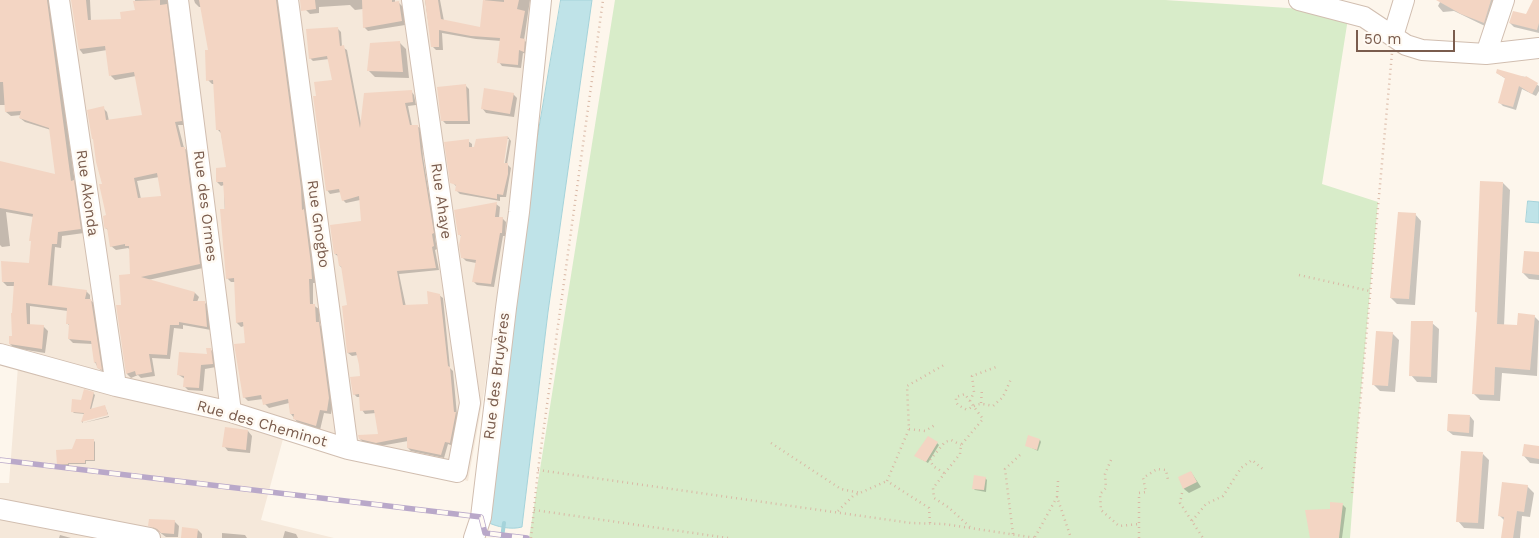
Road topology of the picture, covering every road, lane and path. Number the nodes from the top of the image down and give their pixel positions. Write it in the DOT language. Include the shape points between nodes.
graph roads {
  1 [pos="59,0"];
  2 [pos="178,0"];
  3 [pos="288,0"];
  4 [pos="412,0"];
  5 [pos="541,0"];
  6 [pos="603,0"];
  7 [pos="1299,0"];
  8 [pos="1404,0"];
  9 [pos="1504,0"];
  10 [pos="1364,9"];
  11 [pos="1393,36"];
  12 [pos="1539,48"];
  13 [pos="1486,54"];
  14 [pos="1299,275"];
  15 [pos="1370,291"];
  16 [pos="0,353"];
  17 [pos="944,365"];
  18 [pos="996,367"];
  19 [pos="1011,379"];
  20 [pos="116,386"];
  21 [pos="982,389"];
  22 [pos="970,401"];
  23 [pos="470,403"];
  24 [pos="981,403"];
  25 [pos="973,406"];
  26 [pos="232,412"];
  27 [pos="935,425"];
  28 [pos="909,429"];
  29 [pos="771,443"];
  30 [pos="961,445"];
  31 [pos="348,449"];
  32 [pos="1020,455"];
  33 [pos="1111,460"];
  34 [pos="538,470"];
  35 [pos="1264,470"];
  36 [pos="944,473"];
  37 [pos="1168,480"];
  38 [pos="887,481"];
  39 [pos="1058,481"];
  40 [pos="860,493"];
  41 [pos="1182,493"];
  42 [pos="1352,493"];
  43 [pos="1057,497"];
  44 [pos="0,509"];
  45 [pos="534,510"];
  46 [pos="837,511"];
  47 [pos="1192,521"];
  48 [pos="930,524"];
  49 [pos="1139,524"];
  50 [pos="971,528"];
  51 [pos="78,531"];
  52 [pos="1013,534"];
  53 [pos="150,538"];
  54 [pos="474,538"];
  55 [pos="531,538"];
  56 [pos="728,538"];
  57 [pos="1036,538"];
  58 [pos="1071,538"];
  59 [pos="1139,538"];
  60 [pos="1203,538"];
  1 -- 20 [label="street, Rue Akonda"];
  2 -- 26 [label="street, Rue des Ormes"];
  3 -- 31 [label="street, Rue Gnogbo"];
  4 -- 23 [label="street, Rue Ahaye"];
  5 -- 54 [label="street, Rue des Bruyères" via="519,212 481,517"];
  6 -- 34 [label="path"];
  7 -- 10 [label="street"];
  8 -- 11 [label="street"];
  9 -- 13 [label="street"];
  10 -- 11 [label="street"];
  11 -- 13 [label="street" via="1422,50"];
  11 -- 15 [label="path"];
  12 -- 13 [label="street"];
  14 -- 15 [label="path"];
  15 -- 42 [label="path"];
  16 -- 20 [label="street, Rue des Cheminot"];
  17 -- 28 [label="path" via="907,386"];
  18 -- 22 [label="path" via="972,376 974,392"];
  19 -- 24 [label="path" via="1003,397 993,406"];
  20 -- 26 [label="street, Rue des Cheminot"];
  21 -- 24 [label="path"];
  22 -- 25 [label="path"];
  22 -- 25 [label="path" via="965,394 956,397 958,405 967,410"];
  23 -- 31 [label="street, Rue des Cheminot" via="458,472"];
  24 -- 25 [label="path"];
  25 -- 30 [label="path" via="983,419"];
  26 -- 31 [label="street, Rue des Cheminot"];
  27 -- 28 [label="path" via="925,431"];
  28 -- 38 [label="path"];
  29 -- 40 [label="path" via="841,489"];
  30 -- 36 [label="path" via="960,454"];
  30 -- 36 [label="path" via="951,440 945,442 930,460"];
  32 -- 52 [label="path" via="1005,469"];
  33 -- 49 [label="path" via="1105,474 1106,488 1100,494 1101,510 1119,526"];
  34 -- 45 [label="path"];
  34 -- 46 [label="path"];
  35 -- 47 [label="path" via="1252,460 1241,468 1222,496 1206,504"];
  36 -- 50 [label="path" via="932,488 934,498"];
  37 -- 49 [label="path" via="1166,470 1157,469 1143,478 1146,492 1139,493"];
  38 -- 40 [label="path"];
  38 -- 48 [label="path" via="929,508"];
  39 -- 43 [label="path"];
  40 -- 46 [label="path"];
  41 -- 47 [label="path" via="1180,503"];
  43 -- 57 [label="path"];
  43 -- 58 [label="path"];
  44 -- 51 [label="street"];
  45 -- 55 [label="path"];
  45 -- 56 [label="path"];
  46 -- 48 [label="path"];
  47 -- 60 [label="path"];
  48 -- 50 [label="path"];
  49 -- 59 [label="path"];
  50 -- 52 [label="path"];
  51 -- 53 [label="street"];
  52 -- 57 [label="path"];
}
